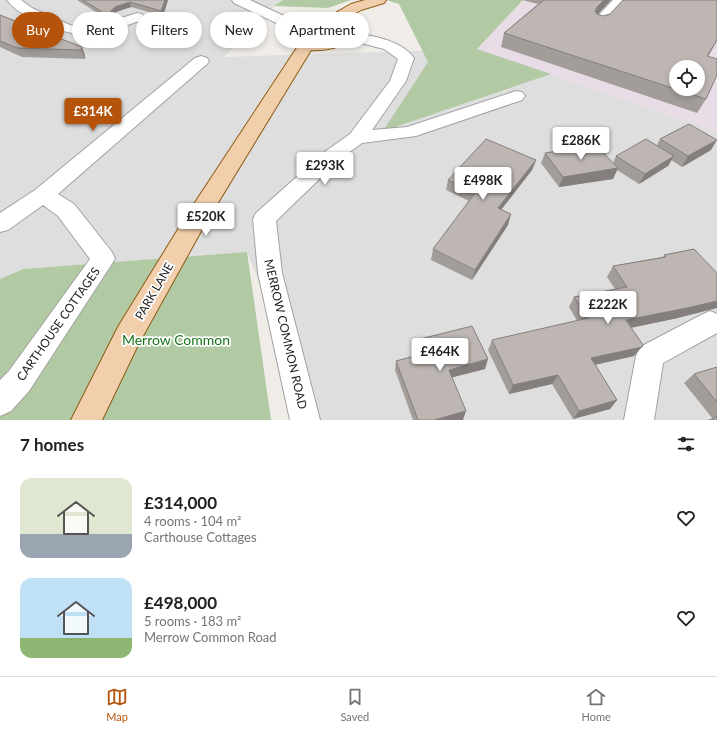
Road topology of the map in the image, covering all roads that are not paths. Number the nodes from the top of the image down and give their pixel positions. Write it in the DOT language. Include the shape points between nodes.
graph roads {
  1 [pos="239,0"];
  2 [pos="379,0"];
  3 [pos="620,0"];
  4 [pos="16,3"];
  5 [pos="352,12"];
  6 [pos="136,17"];
  7 [pos="275,17"];
  8 [pos="599,23"];
  9 [pos="369,40"];
  10 [pos="304,48"];
  11 [pos="201,60"];
  12 [pos="516,96"];
  13 [pos="357,138"];
  14 [pos="43,195"];
  15 [pos="0,224"];
  16 [pos="710,324"];
  17 [pos="0,401"];
  18 [pos="86,420"];
  19 [pos="305,420"];
  20 [pos="639,420"];
  1 -- 7 [label="street"];
  2 -- 5 [label="main road" via="356,7"];
  3 -- 8 [label="street"];
  4 -- 6 [label="street" via="64,27 80,31 100,29"];
  9 -- 13 [label="street, MERROW COMMON ROAD" via="389,46 406,58 398,81"];
  10 -- 18 [label="main road, PARK LANE" via="196,219 128,336"];
  11 -- 14 [label="street"];
  12 -- 13 [label="street" via="409,132"];
  13 -- 19 [label="street, MERROW COMMON ROAD" via="333,155 264,219 270,273"];
  14 -- 15 [label="street"];
  14 -- 17 [label="street, CARTHOUSE COTTAGES" via="66,210 103,259 19,381"];
  16 -- 20 [label="street" via="650,356"];
}
